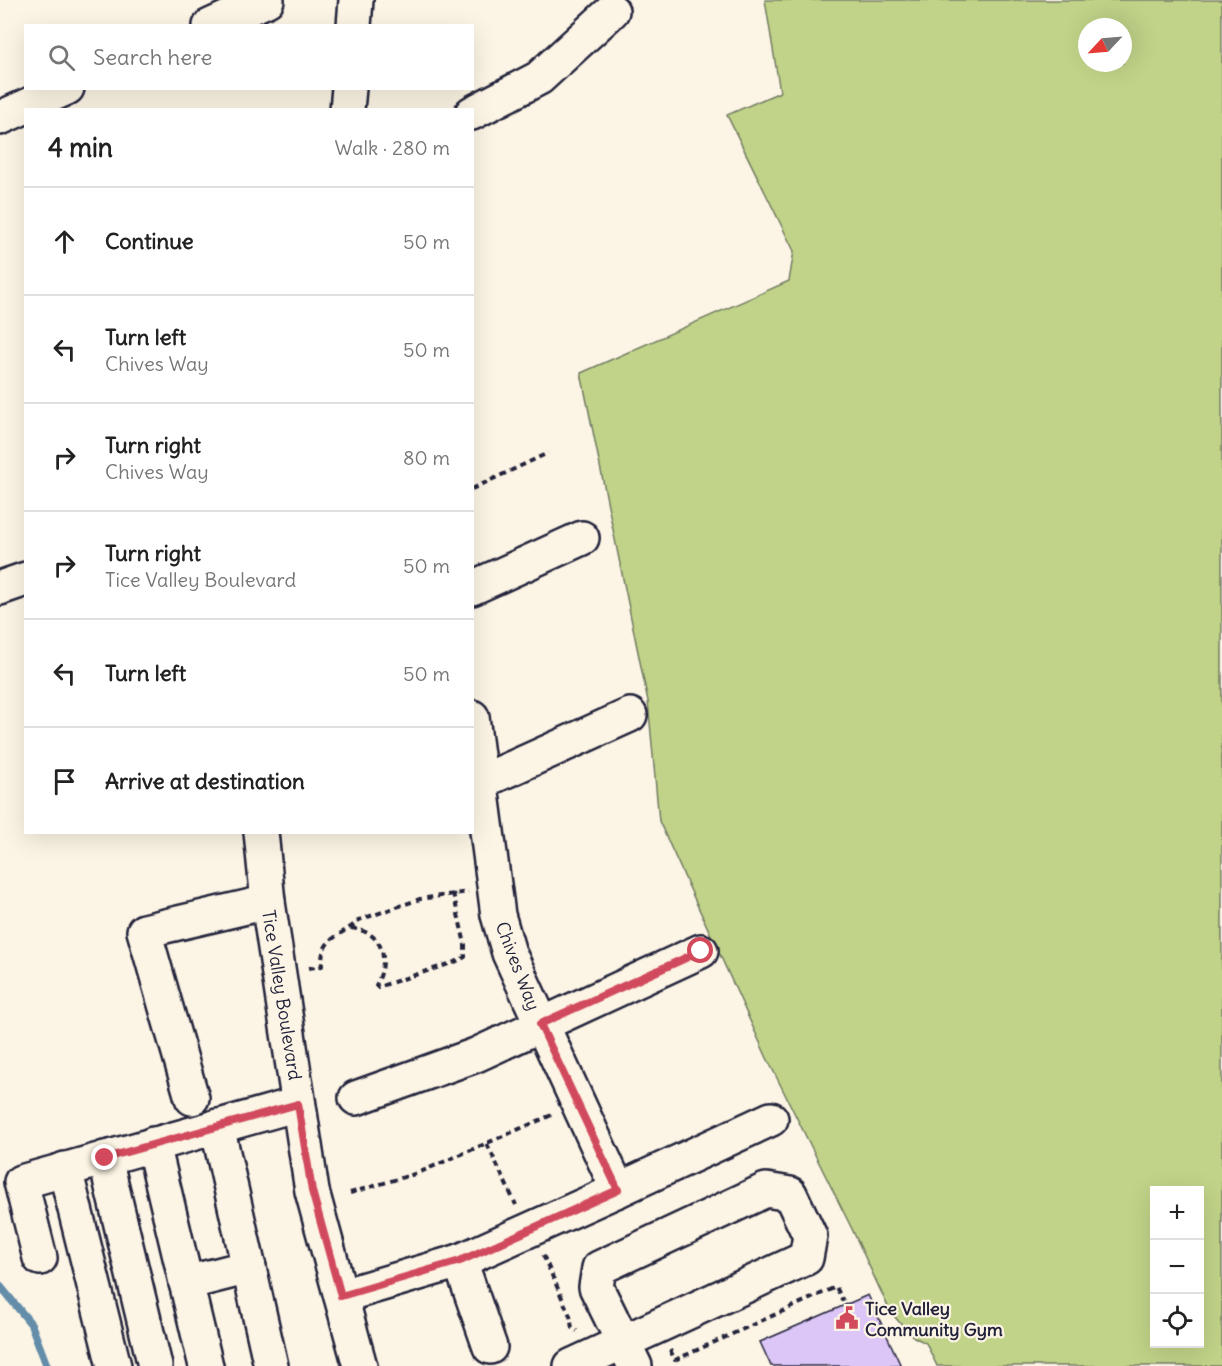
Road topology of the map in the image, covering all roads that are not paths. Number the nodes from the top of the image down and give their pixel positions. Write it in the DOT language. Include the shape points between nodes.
graph roads {
  1 [pos="267,0"];
  2 [pos="356,0"];
  3 [pos="612,11"];
  4 [pos="214,24"];
  5 [pos="354,24"];
  6 [pos="63,90"];
  7 [pos="474,112"];
  8 [pos="0,118"];
  9 [pos="582,538"];
  10 [pos="24,580"];
  11 [pos="474,587"];
  12 [pos="0,588"];
  13 [pos="630,715"];
  14 [pos="474,744"];
  15 [pos="477,785"];
  16 [pos="261,834"];
  17 [pos="268,902"];
  18 [pos="701,951"];
  19 [pos="540,1024"];
  20 [pos="192,1098"];
  21 [pos="356,1098"];
  22 [pos="298,1104"];
  23 [pos="771,1119"];
  24 [pos="217,1126"];
  25 [pos="153,1144"];
  26 [pos="105,1158"];
  27 [pos="65,1169"];
  28 [pos="618,1190"];
  29 [pos="40,1258"];
  30 [pos="460,1261"];
  31 [pos="249,1267"];
  32 [pos="186,1283"];
  33 [pos="341,1296"];
  34 [pos="490,1347"];
  35 [pos="629,1354"];
  36 [pos="198,1364"];
  37 [pos="114,1366"];
  38 [pos="154,1366"];
  39 [pos="271,1366"];
  40 [pos="360,1366"];
  41 [pos="571,1366"];
  1 -- 4 [label="street"];
  2 -- 5 [label="street"];
  3 -- 7 [label="street" via="539,78"];
  6 -- 8 [label="street"];
  9 -- 11 [label="street"];
  10 -- 12 [label="street"];
  13 -- 15 [label="street"];
  14 -- 15 [label="street, Chives Way"];
  15 -- 19 [label="street, Chives Way" via="498,915 509,953"];
  16 -- 17 [label="street, Tice Valley Boulevard"];
  17 -- 20 [label="street" via="144,931"];
  17 -- 22 [label="street, Tice Valley Boulevard"];
  18 -- 19 [label="street"];
  19 -- 21 [label="street" via="476,1055"];
  19 -- 28 [label="street, Chives Way"];
  22 -- 24 [label="street"];
  22 -- 33 [label="street, Tice Valley Boulevard" via="312,1191"];
  23 -- 28 [label="street"];
  24 -- 25 [label="street"];
  24 -- 31 [label="street"];
  25 -- 26 [label="street"];
  25 -- 32 [label="street"];
  26 -- 27 [label="street"];
  26 -- 38 [label="street"];
  27 -- 29 [label="street" via="21,1182"];
  27 -- 37 [label="street"];
  28 -- 30 [label="street"];
  30 -- 33 [label="street"];
  30 -- 34 [label="street"];
  31 -- 32 [label="street"];
  31 -- 39 [label="street"];
  32 -- 36 [label="street"];
  33 -- 40 [label="street, Tice Valley Boulevard"];
  35 -- 35 [label="street" via="806,1258 810,1236 789,1194 766,1190 599,1268 596,1287"];
  35 -- 41 [label="street"];
}
